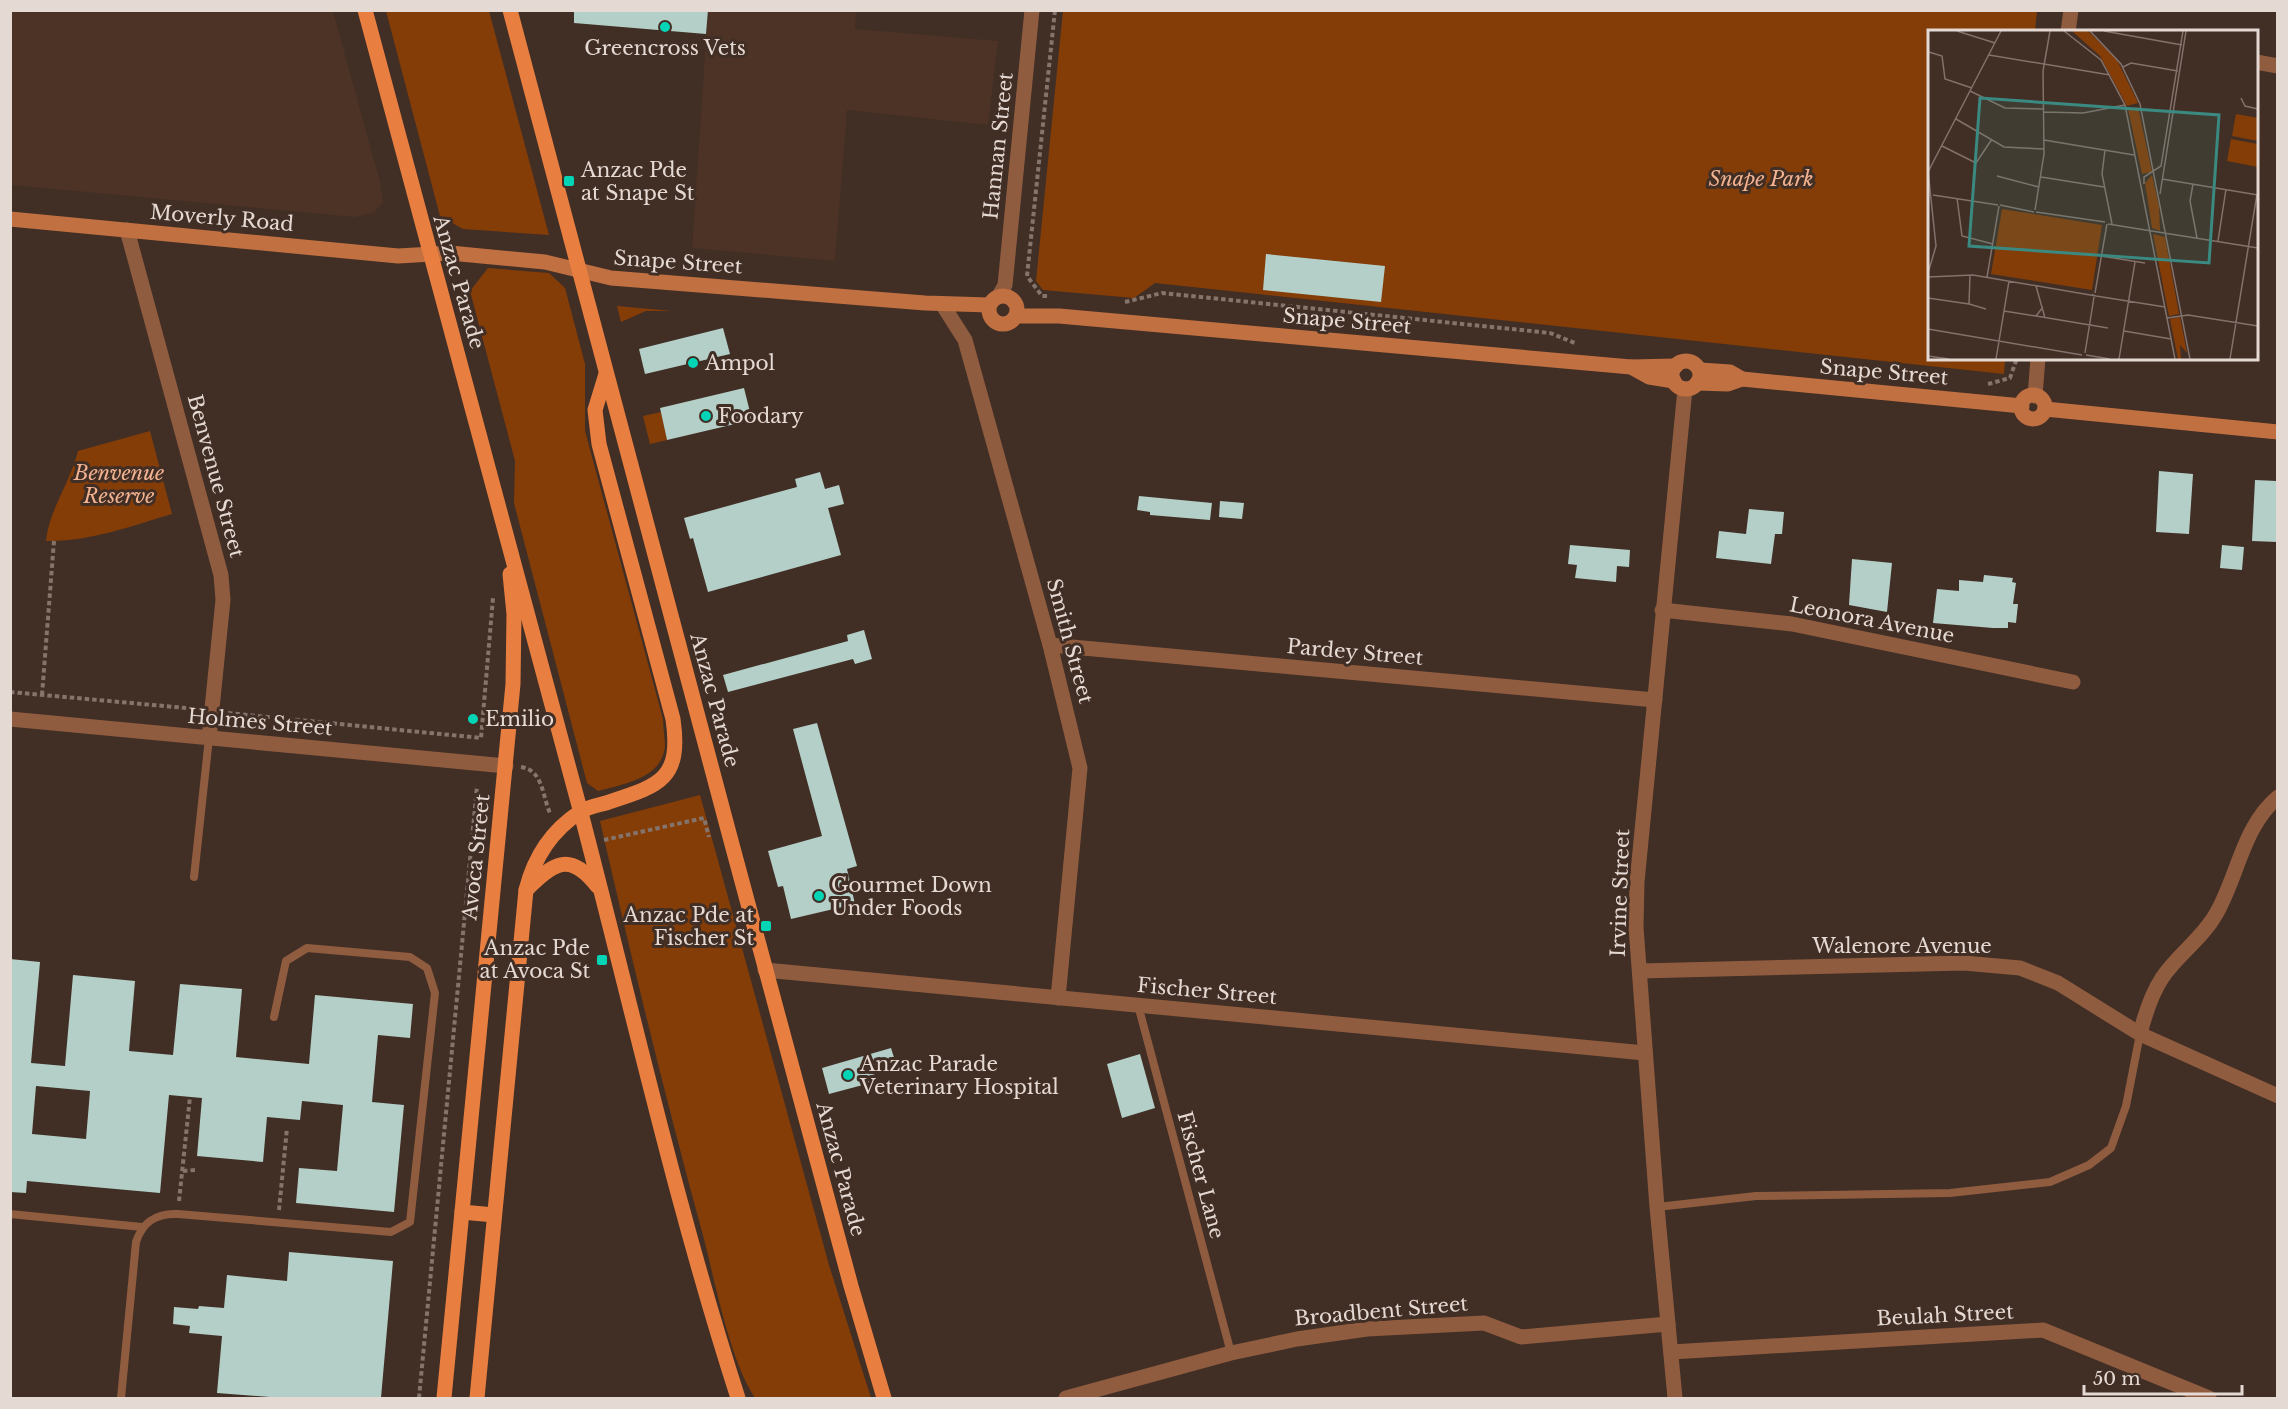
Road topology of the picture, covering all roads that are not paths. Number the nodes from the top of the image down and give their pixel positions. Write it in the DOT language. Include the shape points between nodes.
graph roads {
  1 [pos="365,10"];
  2 [pos="510,10"];
  3 [pos="1032,10"];
  4 [pos="2071,10"];
  5 [pos="2068,30"];
  6 [pos="2258,62"];
  7 [pos="2277,66"];
  8 [pos="10,219"];
  9 [pos="127,230"];
  10 [pos="429,253"];
  11 [pos="579,270"];
  12 [pos="925,303"];
  13 [pos="1004,303"];
  14 [pos="944,307"];
  15 [pos="2038,360"];
  16 [pos="606,374"];
  17 [pos="1686,378"];
  18 [pos="2035,396"];
  19 [pos="2022,406"];
  20 [pos="2045,409"];
  21 [pos="2277,432"];
  22 [pos="498,500"];
  23 [pos="1662,610"];
  24 [pos="1050,645"];
  25 [pos="2073,682"];
  26 [pos="1655,700"];
  27 [pos="10,719"];
  28 [pos="209,738"];
  29 [pos="506,766"];
  30 [pos="2277,797"];
  31 [pos="580,811"];
  32 [pos="194,877"];
  33 [pos="598,888"];
  34 [pos="526,890"];
  35 [pos="765,970"];
  36 [pos="1640,971"];
  37 [pos="1058,998"];
  38 [pos="1138,1005"];
  39 [pos="274,1017"];
  40 [pos="2140,1034"];
  41 [pos="1645,1053"];
  42 [pos="2277,1096"];
  43 [pos="1657,1207"];
  44 [pos="462,1212"];
  45 [pos="10,1214"];
  46 [pos="494,1215"];
  47 [pos="142,1227"];
  48 [pos="1668,1324"];
  49 [pos="1671,1352"];
  50 [pos="1232,1353"];
  51 [pos="121,1398"];
  52 [pos="444,1398"];
  53 [pos="477,1398"];
  54 [pos="738,1398"];
  55 [pos="884,1398"];
  56 [pos="1066,1398"];
  57 [pos="1675,1398"];
  58 [pos="2210,1398"];
  1 -- 10 [label="main road, Anzac Parade"];
  2 -- 11 [label="main road, Anzac Parade"];
  3 -- 13 [label="street, Hannan Street"];
  4 -- 5 [label="street"];
  6 -- 7 [label="street"];
  8 -- 9 [label="street, Moverly Road"];
  9 -- 10 [label="street, Moverly Road" via="398,256"];
  9 -- 28 [label="street, Benvenue Street" via="221,575 223,600"];
  10 -- 11 [label="street, Snape Street" via="545,262"];
  10 -- 22 [label="main road, Anzac Parade"];
  11 -- 12 [label="street, Snape Street" via="611,278"];
  11 -- 16 [label="main road, Anzac Parade"];
  12 -- 13 [label="street, Snape Street"];
  12 -- 14 [label="street, Snape Street"];
  13 -- 14 [label="street, Snape Street"];
  13 -- 17 [label="street, Snape Street" via="1059,316 1631,367 1649,376"];
  14 -- 24 [label="street, Smith Street" via="965,339"];
  15 -- 18 [label="street"];
  16 -- 31 [label="main road" via="595,410 599,444 670,710 676,753 662,780 634,794"];
  16 -- 35 [label="main road, Anzac Parade"];
  17 -- 19 [label="street, Snape Street"];
  17 -- 23 [label="street, Irvine Street"];
  18 -- 19 [label="street" via="2025,399"];
  18 -- 20 [label="street" via="2044,402"];
  19 -- 20 [label="street" via="2030,418 2037,418"];
  20 -- 21 [label="street"];
  22 -- 29 [label="main road, Avoca Street" via="514,614"];
  22 -- 31 [label="main road, Anzac Parade"];
  23 -- 25 [label="street, Leonora Avenue" via="1792,624"];
  23 -- 26 [label="street, Irvine Street"];
  24 -- 26 [label="street, Pardey Street"];
  24 -- 37 [label="street, Smith Street" via="1080,768"];
  26 -- 36 [label="street, Irvine Street" via="1637,882"];
  27 -- 28 [label="street, Holmes Street"];
  28 -- 29 [label="street, Holmes Street"];
  28 -- 32 [label="lane"];
  29 -- 44 [label="main road, Avoca Street"];
  30 -- 40 [label="street" via="2255,824 2214,917 2163,976"];
  31 -- 33 [label="main road, Anzac Parade"];
  31 -- 34 [label="main road" via="544,846 532,865"];
  33 -- 34 [label="main road" via="579,867 568,863 546,870"];
  33 -- 54 [label="main road, Anzac Parade" via="705,1292"];
  34 -- 46 [label="main road"];
  35 -- 37 [label="street, Fischer Street"];
  35 -- 55 [label="main road, Anzac Parade"];
  36 -- 40 [label="street, Walenore Avenue" via="1964,963 2020,968 2058,984"];
  36 -- 41 [label="street, Irvine Street"];
  37 -- 38 [label="street, Fischer Street"];
  38 -- 41 [label="street, Fischer Street"];
  38 -- 50 [label="lane, Fischer Lane"];
  39 -- 47 [label="lane" via="286,962 307,948 410,957 427,968 435,993 410,1222 391,1232 178,1214 155,1216"];
  40 -- 42 [label="street, Walenore Avenue"];
  40 -- 43 [label="lane" via="2126,1106 2111,1148 2089,1165 2050,1182 1950,1192 1756,1196"];
  41 -- 43 [label="street, Irvine Street"];
  43 -- 48 [label="street, Irvine Street"];
  44 -- 46 [label="main road"];
  44 -- 52 [label="main road, Avoca Street"];
  45 -- 47 [label="lane"];
  46 -- 53 [label="main road"];
  47 -- 51 [label="lane" via="135,1251"];
  48 -- 49 [label="street, Irvine Street"];
  48 -- 50 [label="street, Broadbent Street" via="1521,1337 1484,1323 1434,1324 1297,1339"];
  49 -- 57 [label="street, Irvine Street"];
  49 -- 58 [label="street, Beulah Street" via="2043,1330"];
  50 -- 56 [label="street, Broadbent Street"];
}
